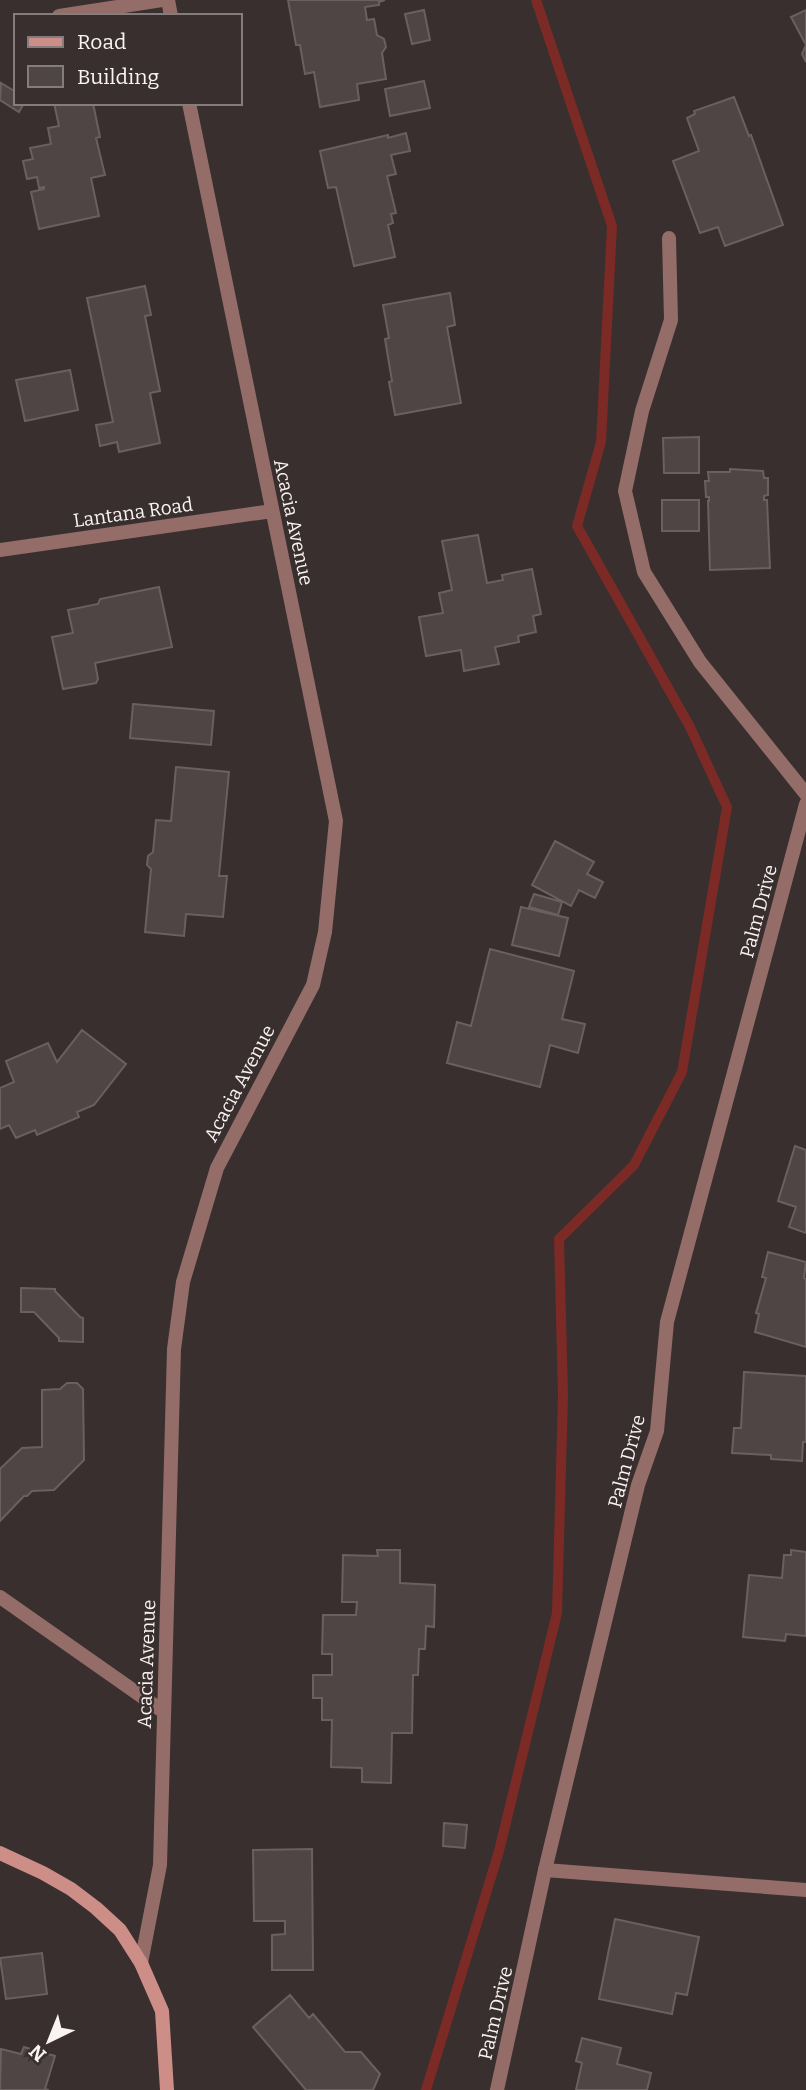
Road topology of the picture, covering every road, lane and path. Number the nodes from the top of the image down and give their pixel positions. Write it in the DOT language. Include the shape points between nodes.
graph roads {
  1 [pos="162,0"];
  2 [pos="72,14"];
  3 [pos="189,105"];
  4 [pos="669,239"];
  5 [pos="272,511"];
  6 [pos="0,550"];
  7 [pos="806,794"];
  8 [pos="806,804"];
  9 [pos="0,1597"];
  10 [pos="164,1712"];
  11 [pos="0,1853"];
  12 [pos="545,1870"];
  13 [pos="806,1890"];
  14 [pos="141,1963"];
  15 [pos="167,2090"];
  16 [pos="497,2090"];
  1 -- 2 [label="street"];
  3 -- 5 [label="street, Acacia Avenue"];
  4 -- 7 [label="street" via="671,320 642,411 625,491 644,572 699,662"];
  5 -- 6 [label="street, Lantana Road"];
  5 -- 10 [label="street, Acacia Avenue" via="336,821 325,932 313,985 217,1168 183,1282 174,1349"];
  8 -- 12 [label="street, Palm Drive" via="667,1322 657,1431 638,1485"];
  9 -- 10 [label="street"];
  10 -- 14 [label="street, Acacia Avenue" via="160,1865"];
  11 -- 14 [label="street" via="71,1889 96,1908 120,1930"];
  12 -- 13 [label="street"];
  12 -- 16 [label="street, Palm Drive"];
  14 -- 15 [label="street" via="162,2011"];
}
